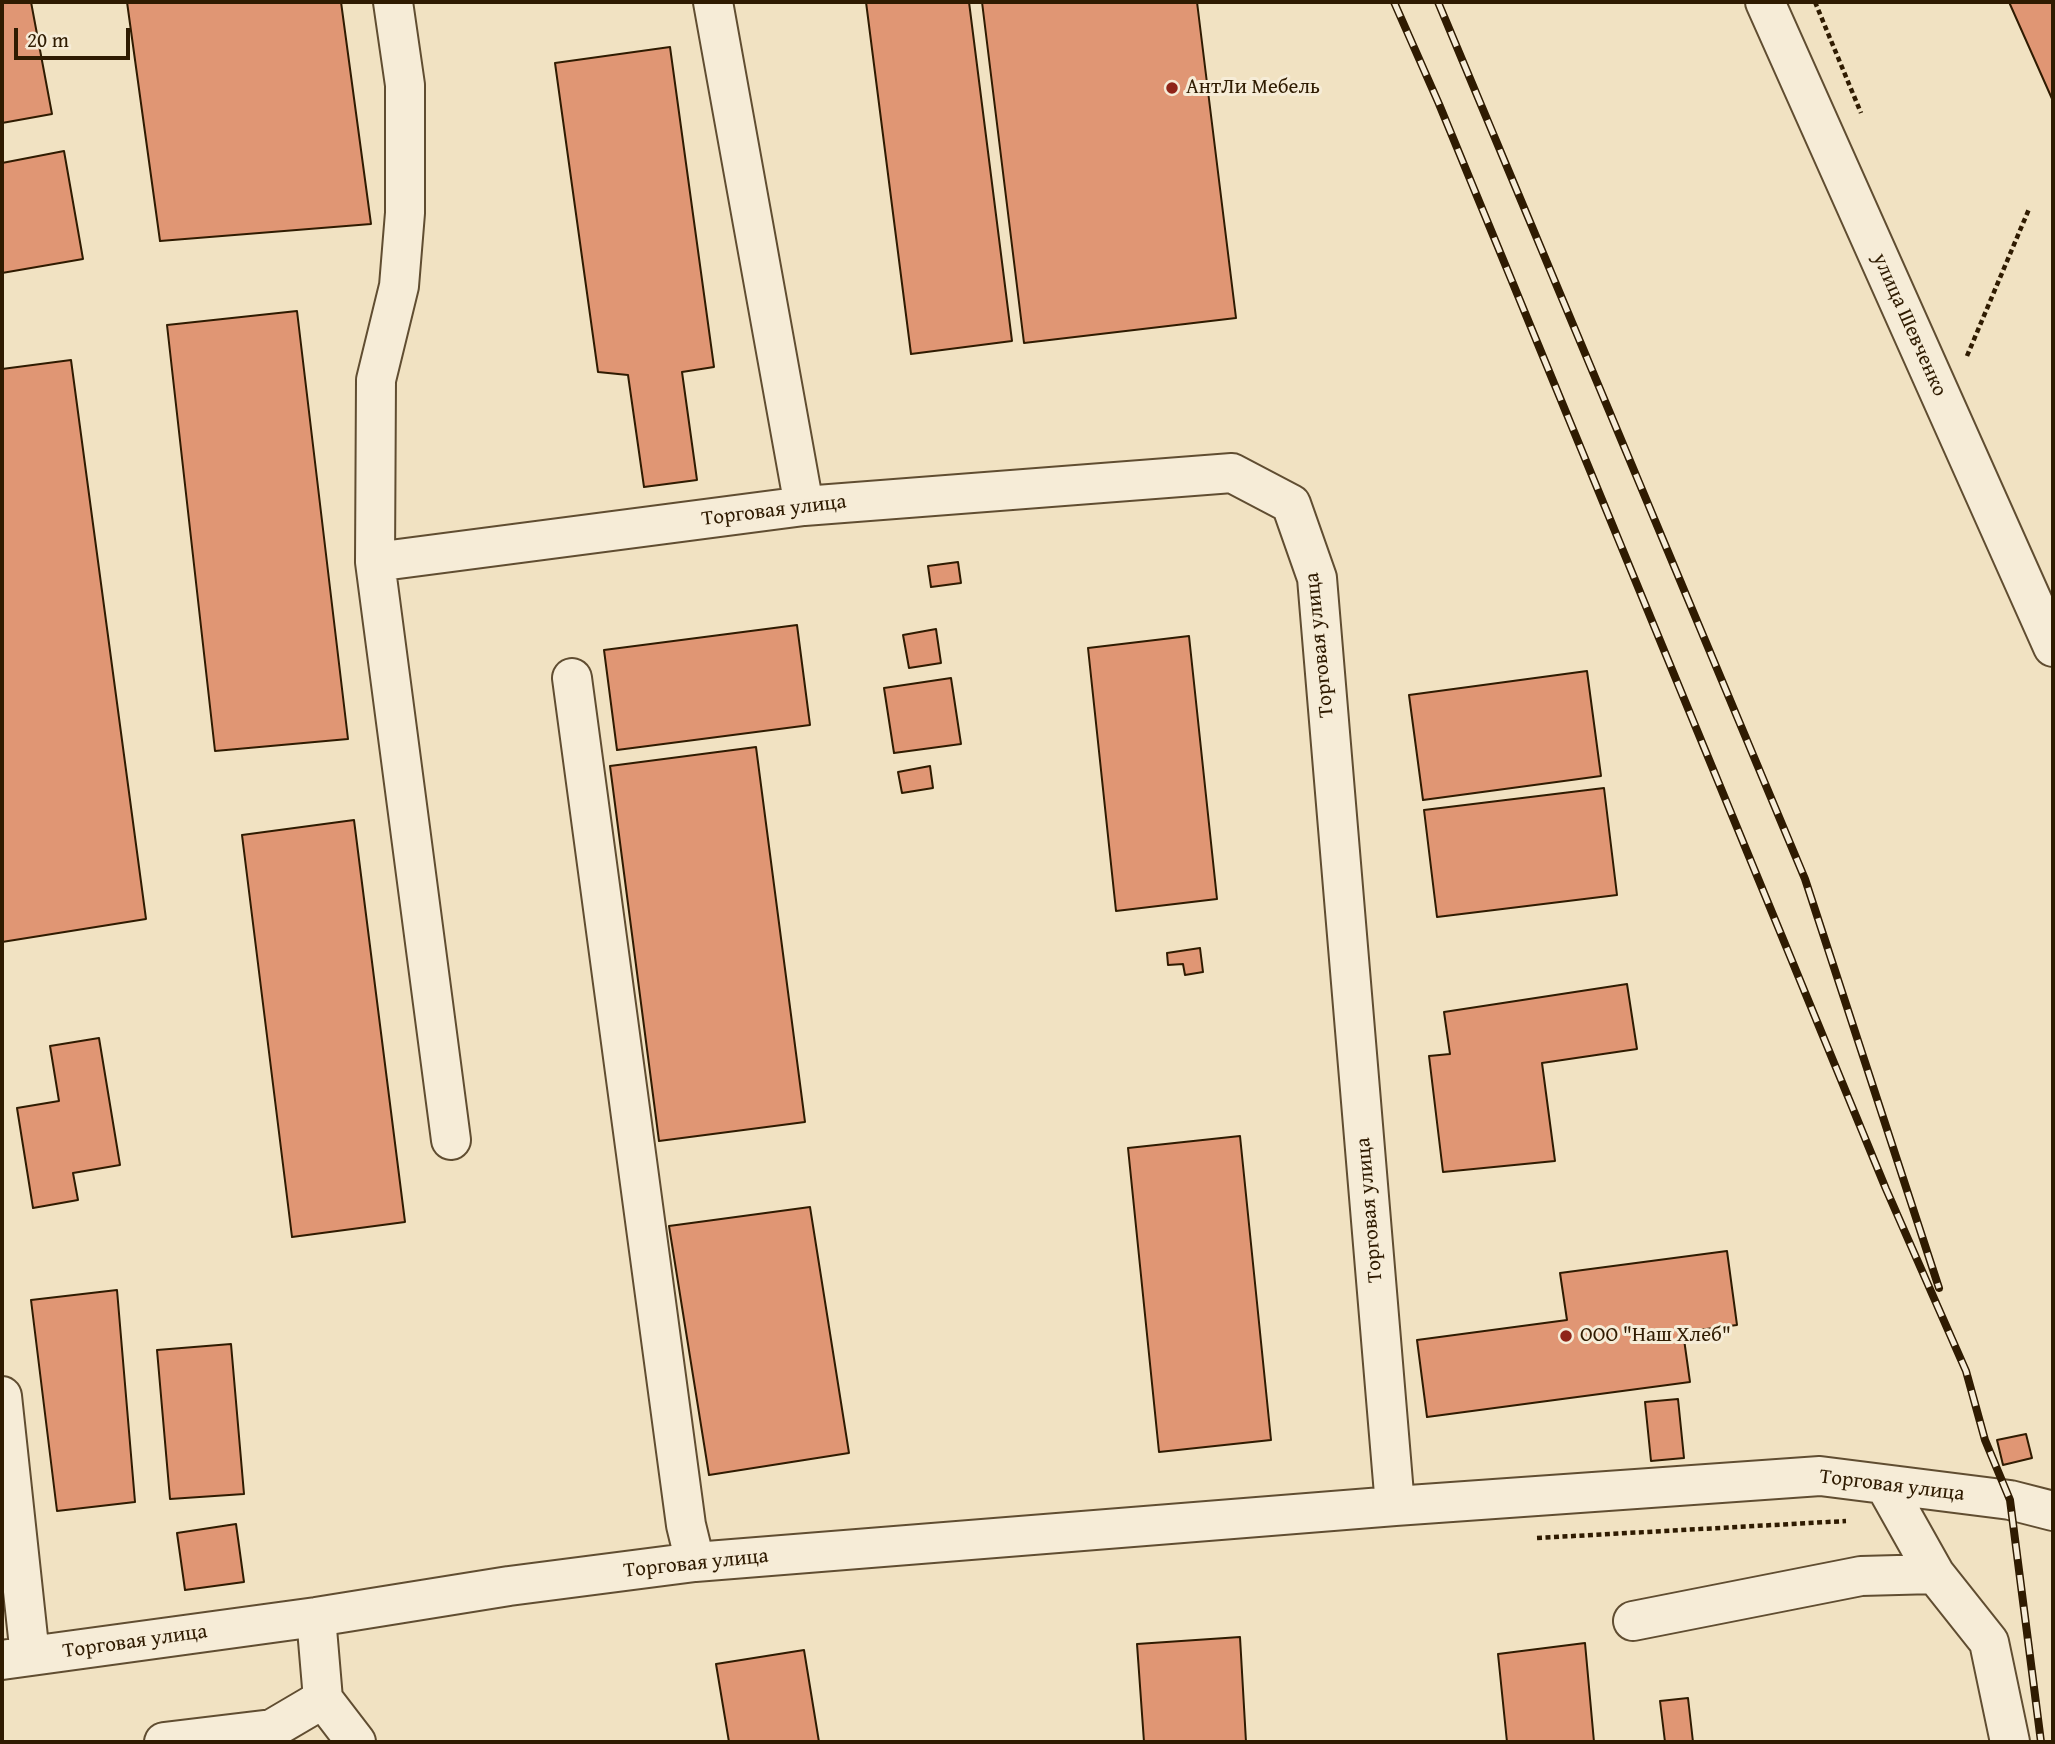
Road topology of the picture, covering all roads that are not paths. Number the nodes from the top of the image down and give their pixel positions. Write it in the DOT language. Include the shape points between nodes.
graph roads {
  1 [pos="393,2"];
  2 [pos="713,2"];
  3 [pos="1766,2"];
  4 [pos="803,506"];
  5 [pos="375,562"];
  6 [pos="2053,647"];
  7 [pos="572,678"];
  8 [pos="451,1140"];
  9 [pos="2,1396"];
  10 [pos="1885,1485"];
  11 [pos="1395,1506"];
  12 [pos="2053,1511"];
  13 [pos="695,1562"];
  14 [pos="1934,1574"];
  15 [pos="316,1617"];
  16 [pos="1633,1621"];
  17 [pos="16,1658"];
  18 [pos="323,1699"];
  19 [pos="164,1742"];
  20 [pos="356,1742"];
  21 [pos="2010,1742"];
  1 -- 5 [label="street" via="405,85 404,213 399,286 376,380"];
  2 -- 4 [label="street"];
  3 -- 6 [label="street, улица Шевченко"];
  4 -- 5 [label="street, Торговая улица"];
  4 -- 11 [label="street, Торговая улица" via="1232,473 1291,504 1317,578"];
  5 -- 8 [label="street"];
  7 -- 13 [label="street" via="684,1512"];
  9 -- 17 [label="street"];
  10 -- 11 [label="street, Торговая улица" via="1820,1476"];
  10 -- 12 [label="street, Торговая улица" via="2010,1500"];
  10 -- 14 [label="street"];
  11 -- 13 [label="street, Торговая улица"];
  13 -- 15 [label="street, Торговая улица"];
  14 -- 16 [label="street" via="1861,1576"];
  14 -- 21 [label="street" via="1989,1642"];
  15 -- 17 [label="street, Торговая улица"];
  15 -- 18 [label="street"];
  18 -- 19 [label="street" via="272,1729"];
  18 -- 20 [label="street"];
}
